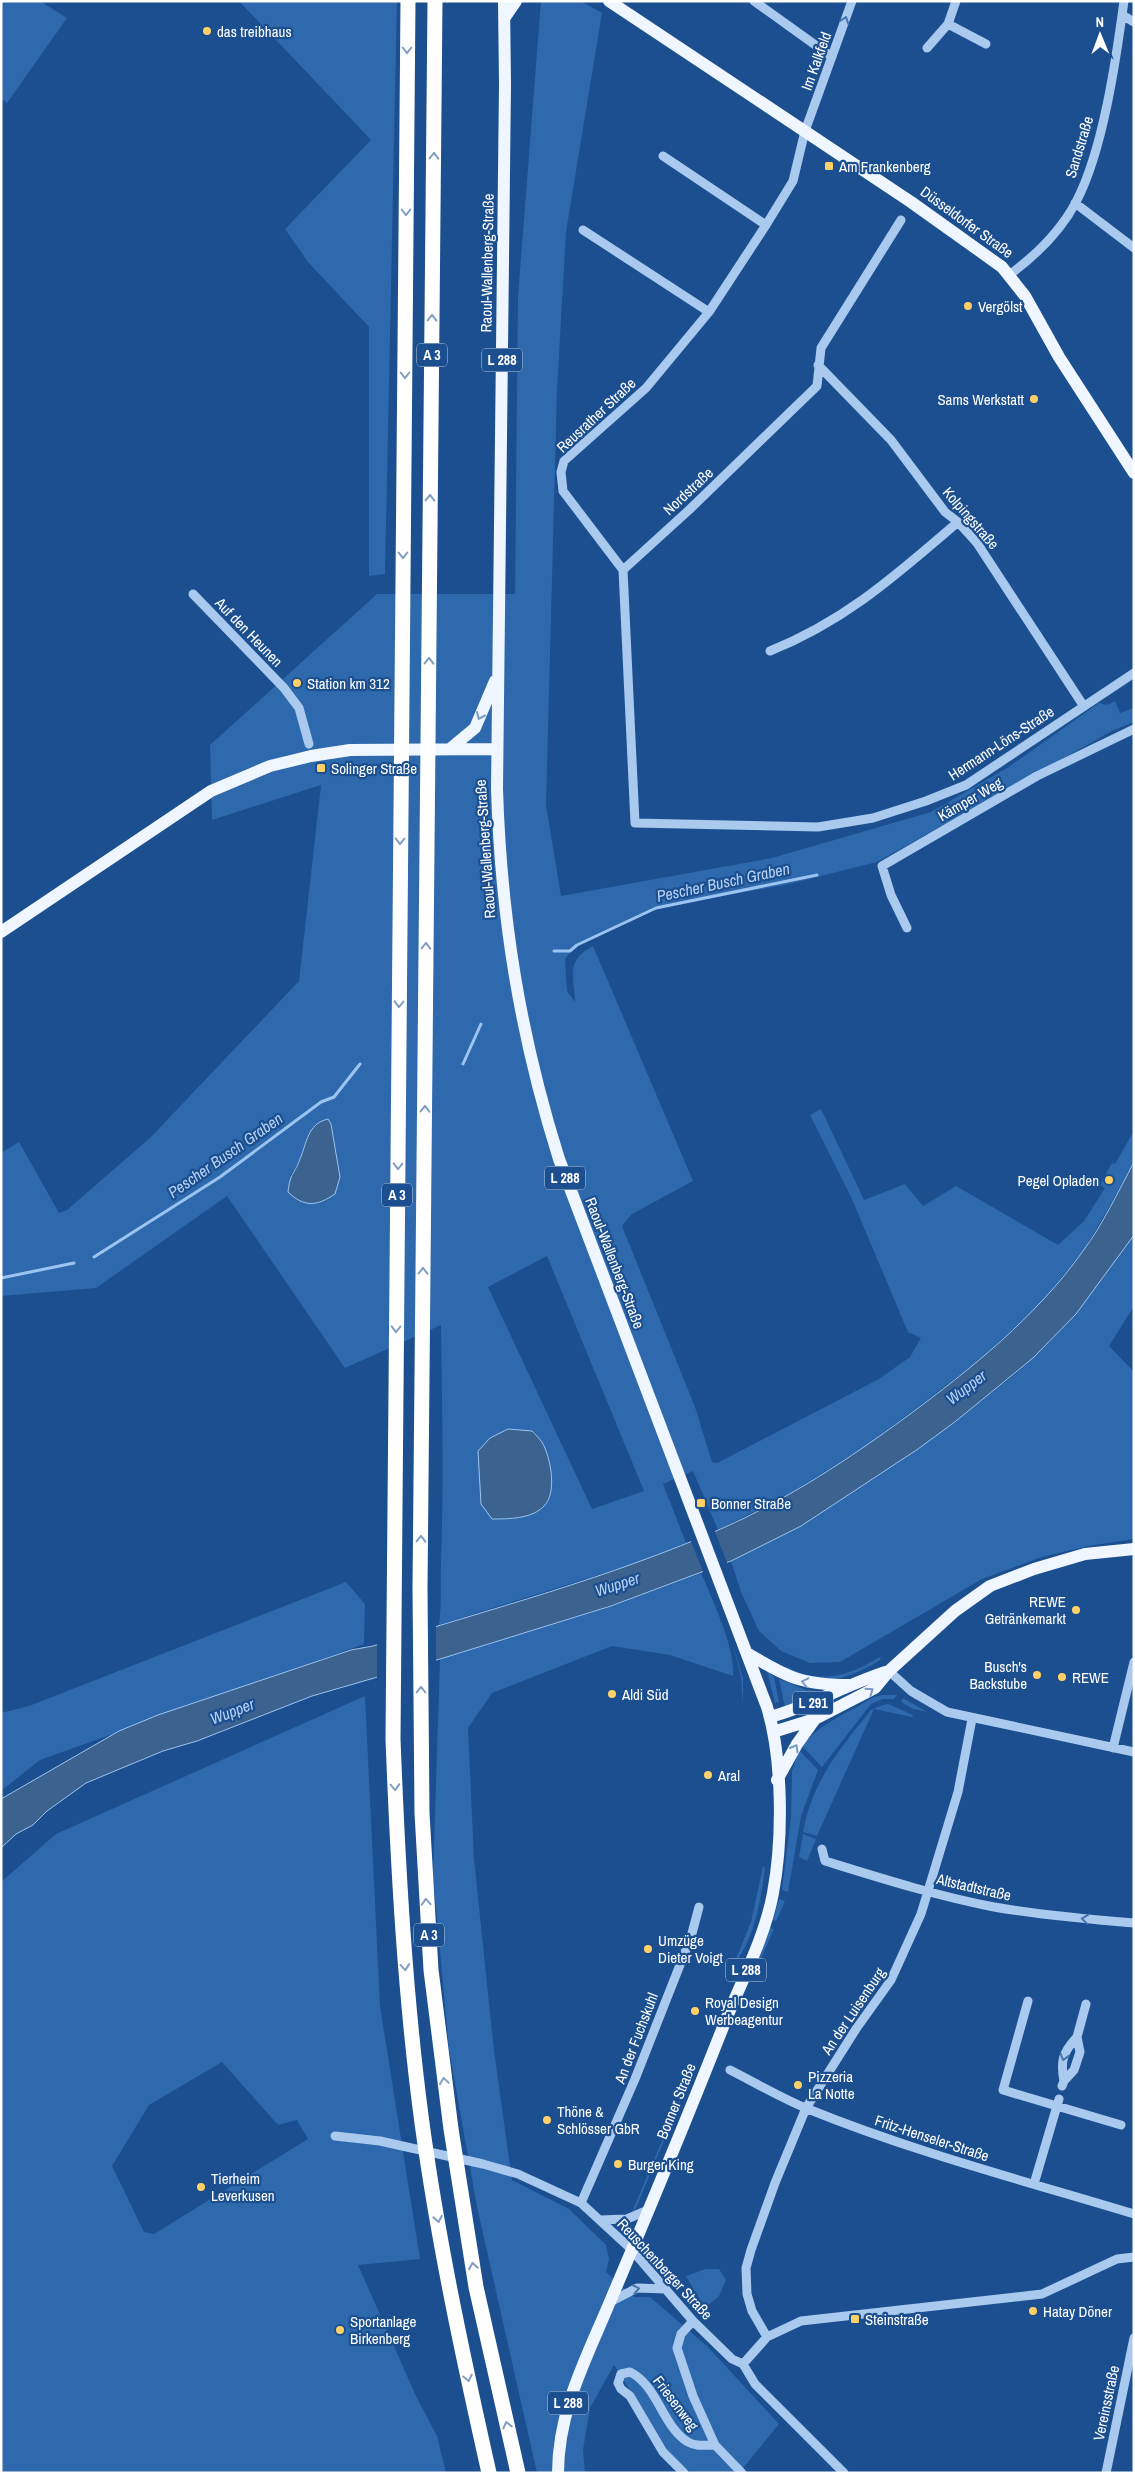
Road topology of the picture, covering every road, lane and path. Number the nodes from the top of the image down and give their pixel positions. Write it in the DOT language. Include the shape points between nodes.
graph roads {
  1 [pos="408,1"];
  2 [pos="435,1"];
  3 [pos="500,1"];
  4 [pos="504,1"];
  5 [pos="516,1"];
  6 [pos="609,1"];
  7 [pos="754,1"];
  8 [pos="852,1"];
  9 [pos="956,1"];
  10 [pos="1124,1"];
  11 [pos="1122,15"];
  12 [pos="505,17"];
  13 [pos="1134,22"];
  14 [pos="948,24"];
  15 [pos="986,44"];
  16 [pos="927,48"];
  17 [pos="832,57"];
  18 [pos="805,131"];
  19 [pos="663,156"];
  20 [pos="1076,202"];
  21 [pos="901,220"];
  22 [pos="766,225"];
  23 [pos="583,230"];
  24 [pos="1134,248"];
  25 [pos="1009,275"];
  26 [pos="709,312"];
  27 [pos="818,365"];
  28 [pos="1134,473"];
  29 [pos="958,522"];
  30 [pos="623,570"];
  31 [pos="193,594"];
  32 [pos="770,650"];
  33 [pos="1134,673"];
  34 [pos="498,675"];
  35 [pos="1084,705"];
  36 [pos="1134,729"];
  37 [pos="309,744"];
  38 [pos="451,748"];
  39 [pos="497,749"];
  40 [pos="907,928"];
  41 [pos="1,932"];
  42 [pos="1134,1549"];
  43 [pos="747,1653"];
  44 [pos="1134,1662"];
  45 [pos="889,1671"];
  46 [pos="853,1685"];
  47 [pos="770,1717"];
  48 [pos="815,1719"];
  49 [pos="972,1719"];
  50 [pos="773,1732"];
  51 [pos="1113,1748"];
  52 [pos="1134,1752"];
  53 [pos="777,1780"];
  54 [pos="822,1850"];
  55 [pos="928,1891"];
  56 [pos="699,1907"];
  57 [pos="1134,1922"];
  58 [pos="1028,2001"];
  59 [pos="1086,2004"];
  60 [pos="1077,2037"];
  61 [pos="730,2070"];
  62 [pos="1058,2102"];
  63 [pos="806,2108"];
  64 [pos="1121,2125"];
  65 [pos="335,2136"];
  66 [pos="1034,2184"];
  67 [pos="581,2203"];
  68 [pos="648,2210"];
  69 [pos="1134,2214"];
  70 [pos="600,2220"];
  71 [pos="631,2249"];
  72 [pos="1134,2257"];
  73 [pos="666,2289"];
  74 [pos="610,2302"];
  75 [pos="693,2321"];
  76 [pos="768,2337"];
  77 [pos="1134,2338"];
  78 [pos="743,2364"];
  79 [pos="715,2445"];
  80 [pos="489,2473"];
  81 [pos="518,2473"];
  82 [pos="558,2473"];
  83 [pos="684,2473"];
  84 [pos="742,2473"];
  85 [pos="844,2473"];
  86 [pos="1107,2473"];
  1 -- 80 [label="highway, A 3, one-way" via="393,1739 398,1882 422,2122 451,2296"];
  81 -- 2 [label="highway, A 3, one-way" via="476,2287 451,2129 431,1970 422,1822 420,1588"];
  3 -- 12 [label="main road"];
  4 -- 12 [label="main road, Raoul-Wallenberg-Straße / L 288"];
  5 -- 12 [label="main road"];
  6 -- 18 [label="main road, Düsseldorfer Straße"];
  7 -- 17 [label="street"];
  17 -- 8 [label="street, Im Kalkfeld, one-way"];
  9 -- 14 [label="street"];
  10 -- 11 [label="street, Sandstraße"];
  11 -- 13 [label="street"];
  11 -- 20 [label="street, Sandstraße" via="1097,142"];
  12 -- 34 [label="main road, Raoul-Wallenberg-Straße / L 288"];
  14 -- 15 [label="street"];
  14 -- 16 [label="street"];
  17 -- 18 [label="street, Im Kalkfeld"];
  18 -- 22 [label="street, Reusrather Straße" via="793,181"];
  18 -- 25 [label="main road, Düsseldorfer Straße" via="994,259"];
  19 -- 22 [label="street"];
  20 -- 24 [label="street"];
  20 -- 25 [label="street, Sandstraße" via="1045,243"];
  21 -- 27 [label="street, Nordstraße" via="821,348"];
  22 -- 26 [label="street, Reusrather Straße"];
  23 -- 26 [label="street"];
  25 -- 28 [label="main road, Düsseldorfer Straße"];
  26 -- 30 [label="street, Reusrather Straße" via="646,388 564,461 561,472 563,491"];
  27 -- 29 [label="street, Kolpingstraße" via="892,440 945,512"];
  27 -- 30 [label="street, Nordstraße" via="817,386"];
  29 -- 32 [label="street" via="874,594 826,625"];
  29 -- 35 [label="street, Kolpingstraße" via="996,570"];
  30 -- 35 [label="street, Hermann-Löns-Straße" via="635,823 818,827 873,818 966,785"];
  31 -- 37 [label="street, Auf den Heunen" via="284,688 299,708"];
  33 -- 35 [label="street, Hermann-Löns-Straße"];
  34 -- 38 [label="main road, one-way" via="475,728"];
  34 -- 39 [label="main road, Raoul-Wallenberg-Straße / L 288"];
  36 -- 40 [label="street, Kämper Weg" via="1037,776 882,866"];
  38 -- 39 [label="main road"];
  38 -- 41 [label="main road" via="342,751 250,773 211,792"];
  39 -- 43 [label="main road, Raoul-Wallenberg-Straße / L 288" via="499,862 504,908 514,978 543,1110 575,1203"];
  42 -- 45 [label="main road, L 291" via="1085,1554 990,1586 955,1611"];
  46 -- 43 [label="main road, one-way" via="819,1685 796,1680"];
  43 -- 47 [label="main road, Bonner Straße / L 288"];
  44 -- 51 [label="street"];
  45 -- 46 [label="main road, L 291"];
  48 -- 45 [label="main road, L 291, one-way" via="875,1688"];
  45 -- 49 [label="street" via="906,1688 936,1708"];
  46 -- 47 [label="main road, L 291"];
  47 -- 50 [label="main road, Bonner Straße / L 288"];
  48 -- 50 [label="main road, L 291"];
  53 -- 48 [label="main road, one-way"];
  49 -- 51 [label="street"];
  49 -- 55 [label="street, An der Luisenburg" via="958,1792"];
  50 -- 53 [label="main road, Bonner Straße / L 288"];
  51 -- 52 [label="street"];
  53 -- 68 [label="main road, Bonner Straße / L 288" via="778,1842 770,1908"];
  54 -- 55 [label="street, Altstadtstraße" via="825,1861"];
  57 -- 55 [label="street, Altstadtstraße, one-way" via="1018,1911"];
  55 -- 63 [label="street, An der Luisenburg" via="891,1980"];
  56 -- 67 [label="street, An der Fuchskuhl" via="691,1937 632,2086"];
  58 -- 62 [label="street" via="1003,2090"];
  59 -- 60 [label="street"];
  60 -- 60 [label="street, one-way" via="1066,2049 1061,2067 1063,2084 1074,2070 1080,2052"];
  61 -- 63 [label="street, Fritz-Henseler-Straße"];
  62 -- 64 [label="street"];
  62 -- 66 [label="street"];
  63 -- 66 [label="street, Fritz-Henseler-Straße" via="920,2150"];
  63 -- 76 [label="street, An der Luisenburg" via="775,2183 746,2268 747,2294 752,2311"];
  65 -- 67 [label="street, Reuschenberger Straße" via="380,2140 483,2164 518,2174"];
  66 -- 69 [label="street, Fritz-Henseler-Straße"];
  67 -- 70 [label="street, Reuschenberger Straße"];
  68 -- 70 [label="street" via="627,2219"];
  68 -- 71 [label="main road, Bonner Straße / L 288"];
  70 -- 71 [label="street, Reuschenberger Straße"];
  71 -- 73 [label="street, Reuschenberger Straße"];
  71 -- 74 [label="main road, Bonner Straße / L 288"];
  72 -- 76 [label="street" via="1117,2259 1042,2294 819,2317 801,2321"];
  74 -- 73 [label="street, one-way" via="637,2288"];
  73 -- 75 [label="street, Reuschenberger Straße"];
  74 -- 82 [label="main road, Bonner Straße / L 288" via="569,2397 559,2445"];
  75 -- 78 [label="street, Reuschenberger Straße" via="732,2359"];
  75 -- 79 [label="street, Friesenweg" via="681,2334 677,2348 693,2396"];
  76 -- 78 [label="street"];
  77 -- 86 [label="street, Vereinsstraße"];
  78 -- 85 [label="street, Reuschenberger Straße" via="755,2384"];
  79 -- 83 [label="street, Friesenweg" via="689,2443 677,2432 646,2385 630,2372 621,2374 618,2383 621,2389 630,2396 663,2452"];
  79 -- 84 [label="street, Friesenweg"];
}
